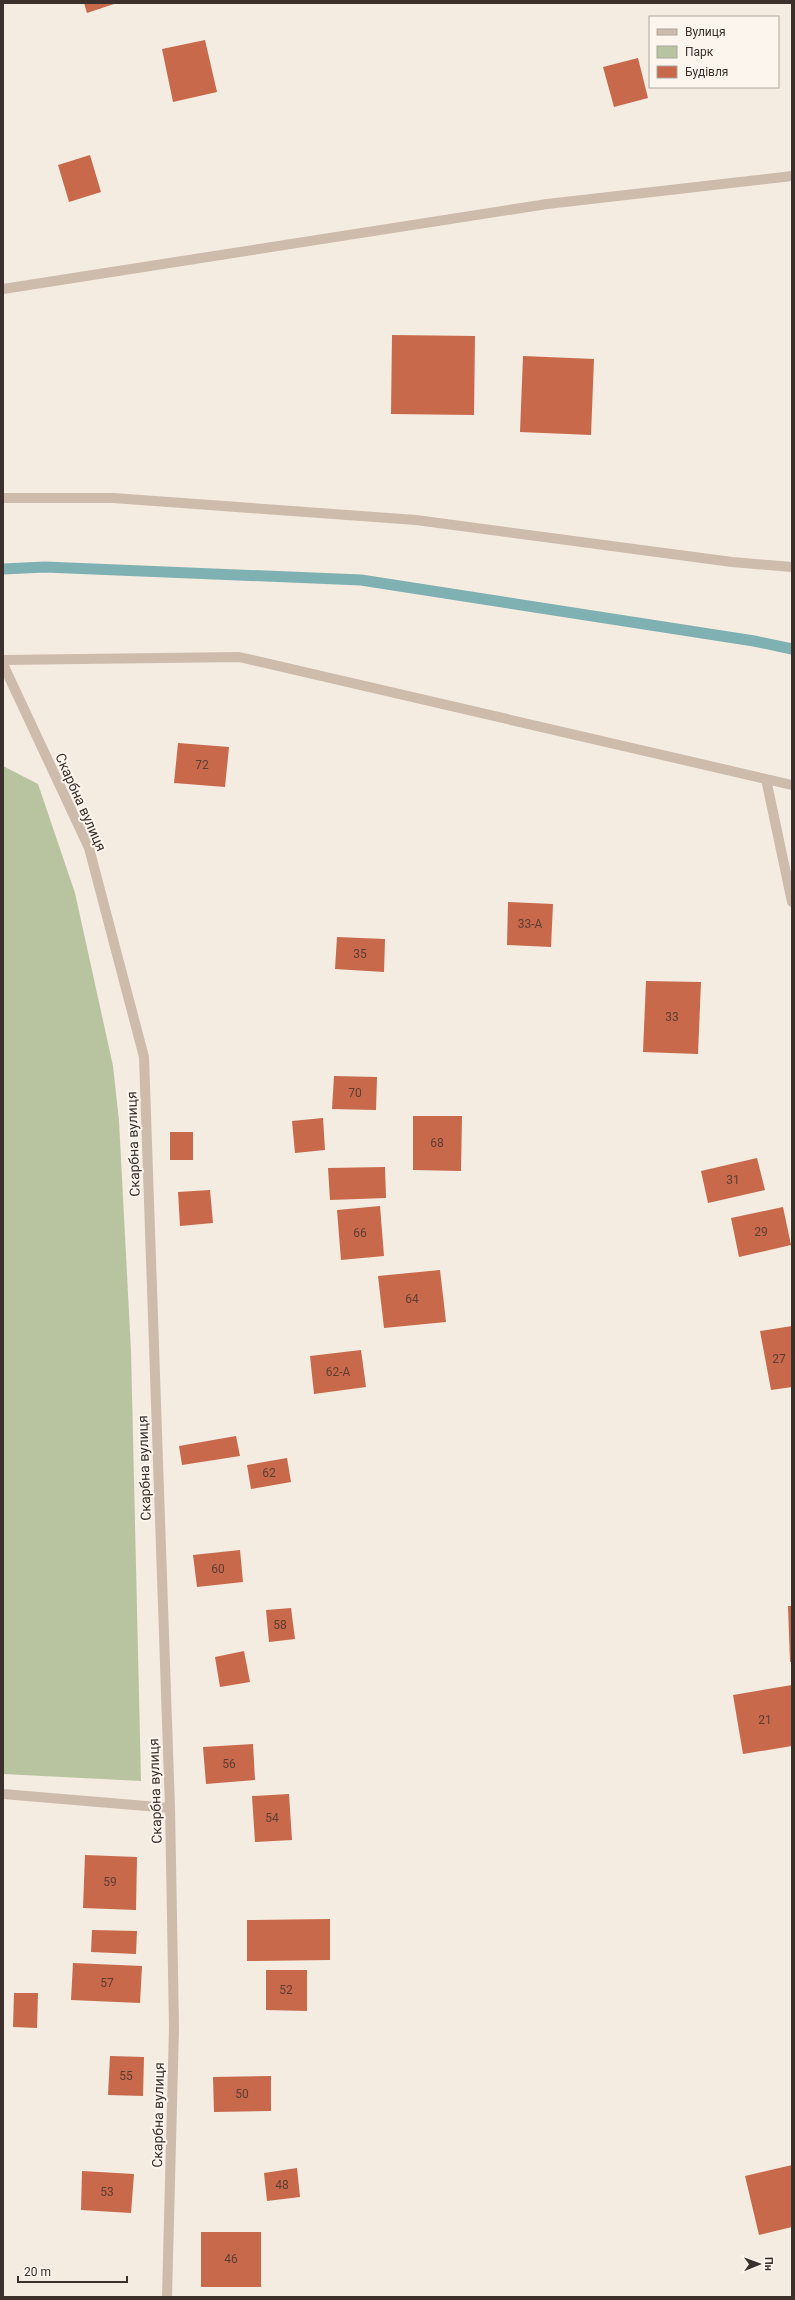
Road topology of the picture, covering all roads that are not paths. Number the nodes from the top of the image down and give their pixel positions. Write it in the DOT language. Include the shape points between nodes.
graph roads {
  1 [pos="792,176"];
  2 [pos="3,289"];
  3 [pos="3,498"];
  4 [pos="792,566"];
  5 [pos="3,660"];
  6 [pos="3,664"];
  7 [pos="766,779"];
  8 [pos="792,785"];
  9 [pos="792,902"];
  10 [pos="3,1794"];
  11 [pos="170,1808"];
  12 [pos="167,2297"];
  1 -- 2 [label="street" via="547,204"];
  3 -- 4 [label="street" via="114,498 416,520 732,562"];
  5 -- 7 [label="street" via="239,657"];
  6 -- 11 [label="street, Скарбна вулиця" via="89,848 144,1057"];
  7 -- 8 [label="street"];
  7 -- 9 [label="street"];
  10 -- 11 [label="street"];
  11 -- 12 [label="street, Скарбна вулиця" via="174,2027"];
}
